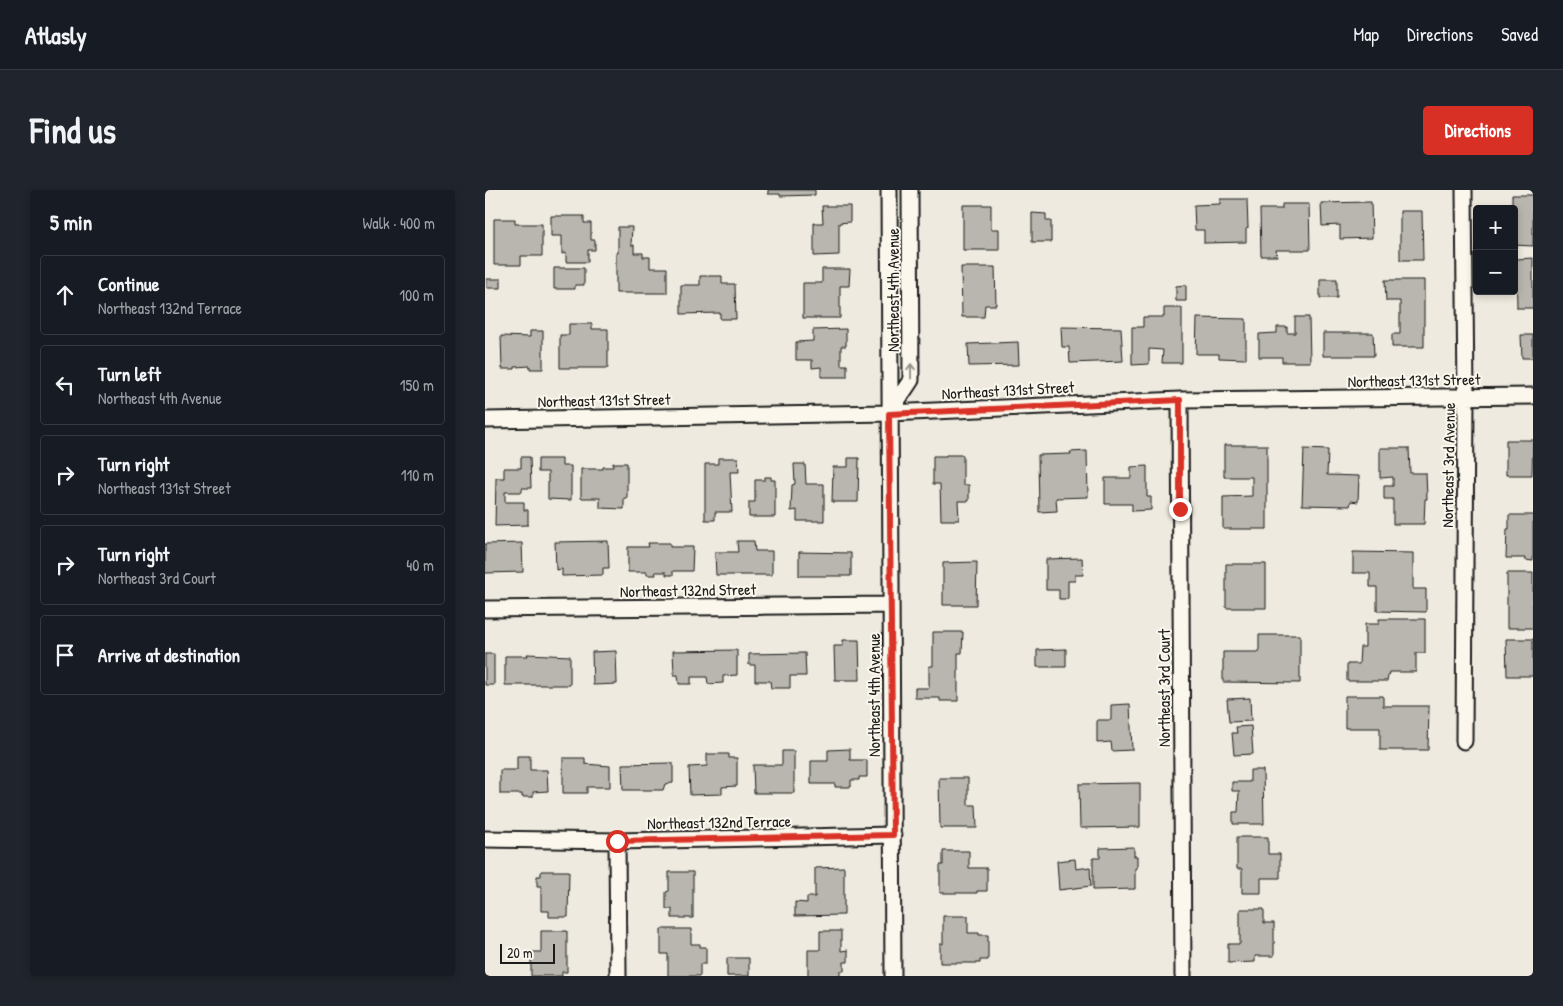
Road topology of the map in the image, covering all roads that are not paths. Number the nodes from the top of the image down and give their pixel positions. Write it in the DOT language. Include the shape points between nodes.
graph roads {
  1 [pos="889,190"];
  2 [pos="910,190"];
  3 [pos="1464,190"];
  4 [pos="1533,396"];
  5 [pos="1466,397"];
  6 [pos="1180,400"];
  7 [pos="889,414"];
  8 [pos="485,420"];
  9 [pos="891,605"];
  10 [pos="485,609"];
  11 [pos="1464,741"];
  12 [pos="893,835"];
  13 [pos="485,839"];
  14 [pos="617,841"];
  15 [pos="618,976"];
  16 [pos="893,976"];
  17 [pos="1183,976"];
  1 -- 7 [label="street, Northeast 4th Avenue"];
  7 -- 2 [label="street, Northeast 4th Avenue, one-way" via="911,380"];
  3 -- 5 [label="street, Northeast 3rd Avenue"];
  4 -- 5 [label="street, Northeast 131st Street"];
  5 -- 6 [label="street, Northeast 131st Street"];
  5 -- 11 [label="street, Northeast 3rd Avenue"];
  6 -- 7 [label="street, Northeast 131st Street"];
  6 -- 17 [label="street, Northeast 3rd Court"];
  7 -- 8 [label="street, Northeast 131st Street"];
  7 -- 9 [label="street, Northeast 4th Avenue"];
  9 -- 10 [label="street, Northeast 132nd Street"];
  9 -- 12 [label="street, Northeast 4th Avenue"];
  12 -- 14 [label="street, Northeast 132nd Terrace"];
  12 -- 16 [label="street, Northeast 4th Avenue"];
  13 -- 14 [label="street, Northeast 132nd Terrace"];
  14 -- 15 [label="street"];
}
